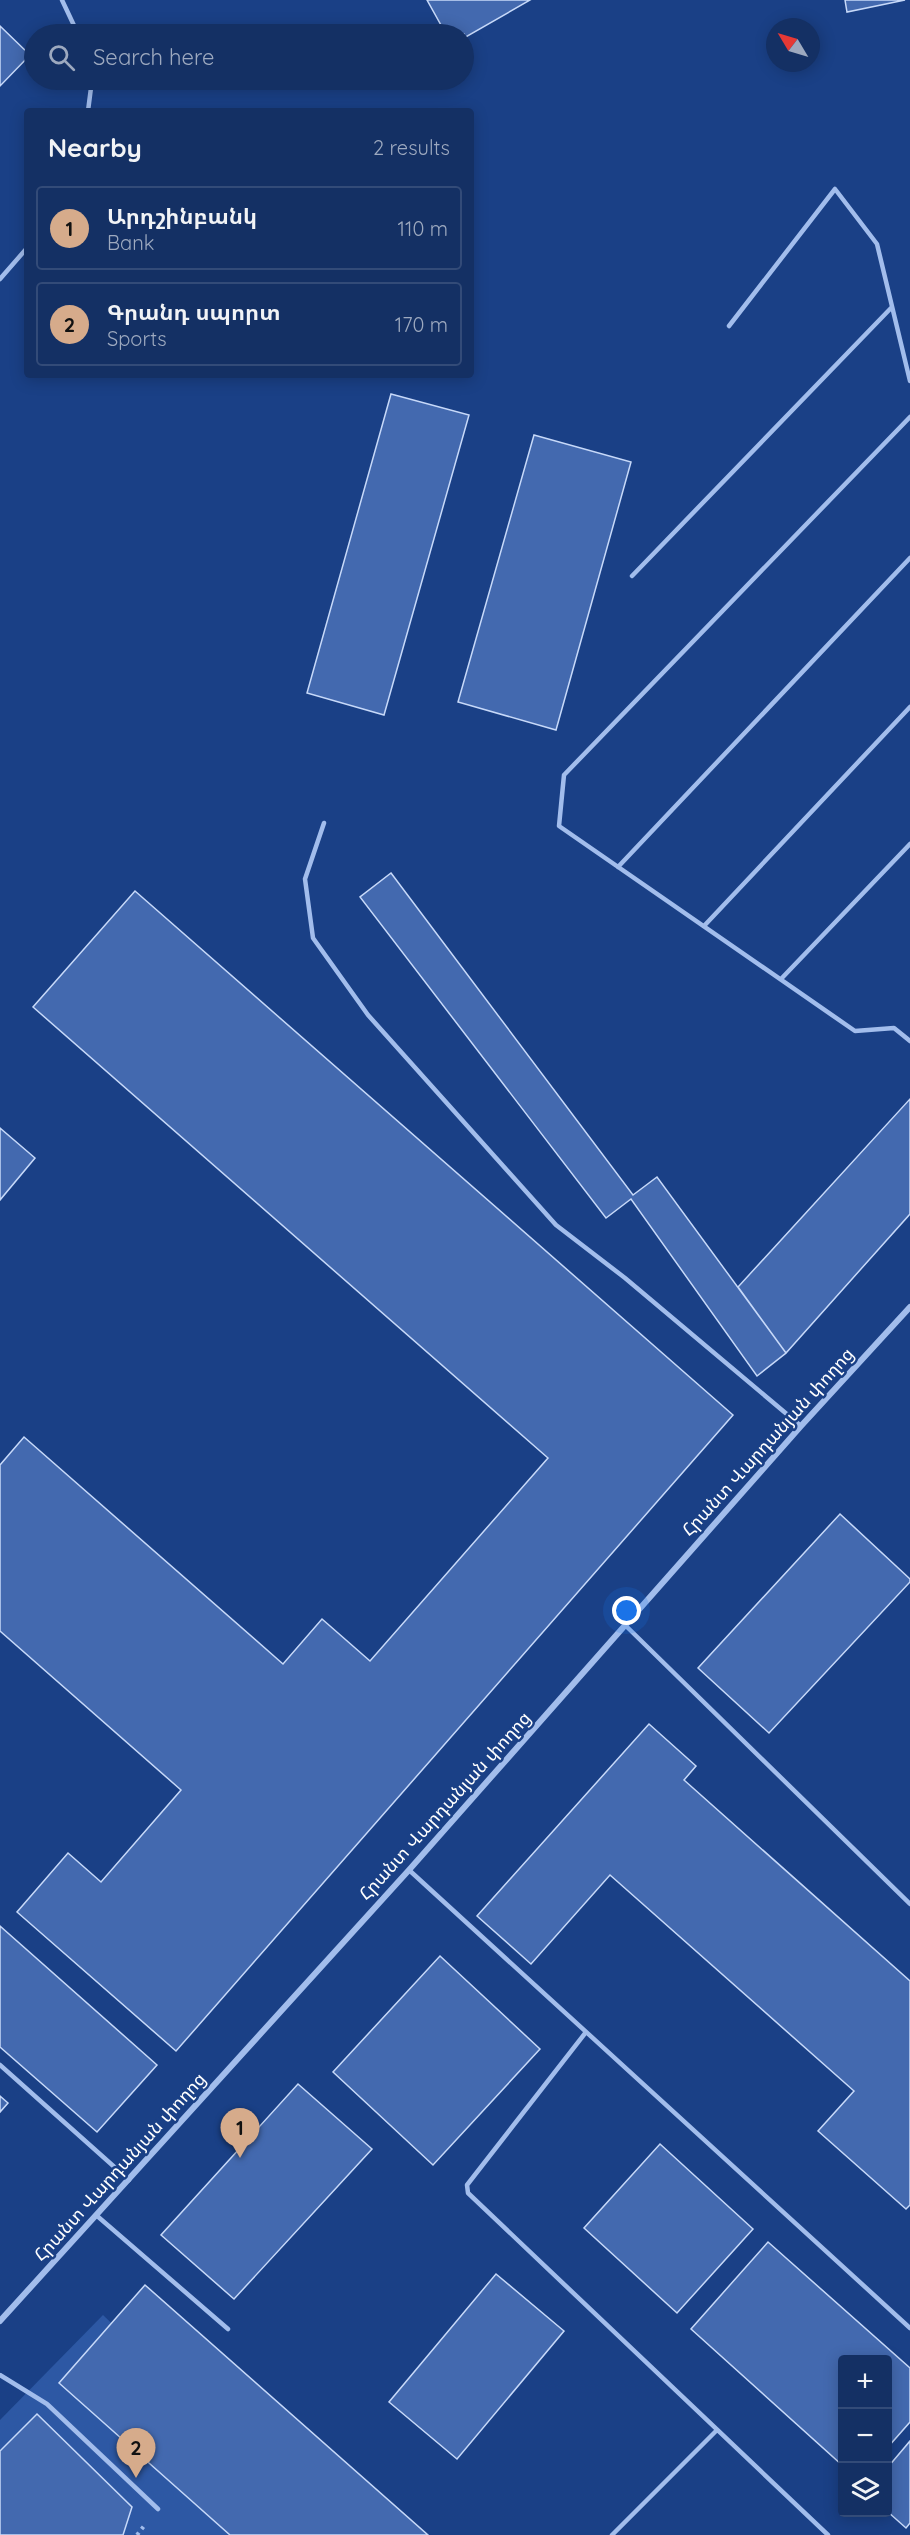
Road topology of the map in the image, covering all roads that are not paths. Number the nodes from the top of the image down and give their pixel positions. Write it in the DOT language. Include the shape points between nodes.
graph roads {
  1 [pos="62,0"];
  2 [pos="73,24"];
  3 [pos="91,90"];
  4 [pos="88,108"];
  5 [pos="24,251"];
  6 [pos="0,279"];
  7 [pos="892,307"];
  8 [pos="729,326"];
  9 [pos="910,381"];
  10 [pos="910,417"];
  11 [pos="910,558"];
  12 [pos="632,576"];
  13 [pos="910,707"];
  14 [pos="324,823"];
  15 [pos="910,844"];
  16 [pos="618,867"];
  17 [pos="704,926"];
  18 [pos="781,979"];
  19 [pos="910,1041"];
  20 [pos="910,1307"];
  21 [pos="801,1426"];
  22 [pos="626,1625"];
  23 [pos="409,1870"];
  24 [pos="910,1904"];
  25 [pos="586,2032"];
  26 [pos="0,2065"];
  27 [pos="129,2180"];
  28 [pos="96,2215"];
  29 [pos="0,2321"];
  30 [pos="910,2328"];
  31 [pos="228,2329"];
  32 [pos="0,2375"];
  33 [pos="716,2431"];
  34 [pos="158,2509"];
  35 [pos="612,2535"];
  36 [pos="828,2535"];
  1 -- 2 [label="lane"];
  3 -- 4 [label="lane"];
  5 -- 6 [label="lane"];
  7 -- 8 [label="lane" via="877,244 835,189"];
  7 -- 9 [label="lane"];
  7 -- 12 [label="lane"];
  10 -- 16 [label="lane" via="564,776 559,826"];
  11 -- 16 [label="lane"];
  13 -- 17 [label="lane"];
  14 -- 21 [label="lane" via="305,879 313,938 368,1016 556,1225 626,1278"];
  15 -- 18 [label="lane"];
  16 -- 17 [label="lane"];
  17 -- 18 [label="lane"];
  18 -- 19 [label="lane" via="855,1031 894,1028"];
  20 -- 21 [label="street, Հրանտ Վարդանյան փողոց"];
  21 -- 22 [label="street, Հրանտ Վարդանյան փողոց"];
  22 -- 23 [label="street, Հրանտ Վարդանյան փողոց"];
  22 -- 24 [label="lane"];
  23 -- 25 [label="lane"];
  23 -- 27 [label="street, Հրանտ Վարդանյան փողոց"];
  25 -- 30 [label="lane"];
  25 -- 33 [label="lane" via="467,2185 468,2193"];
  26 -- 27 [label="lane"];
  27 -- 28 [label="street, Հրանտ Վարդանյան փողոց"];
  28 -- 29 [label="street, Հրանտ Վարդանյան փողոց"];
  28 -- 31 [label="lane"];
  32 -- 34 [label="lane" via="47,2404"];
  33 -- 35 [label="lane"];
  33 -- 36 [label="lane"];
}
